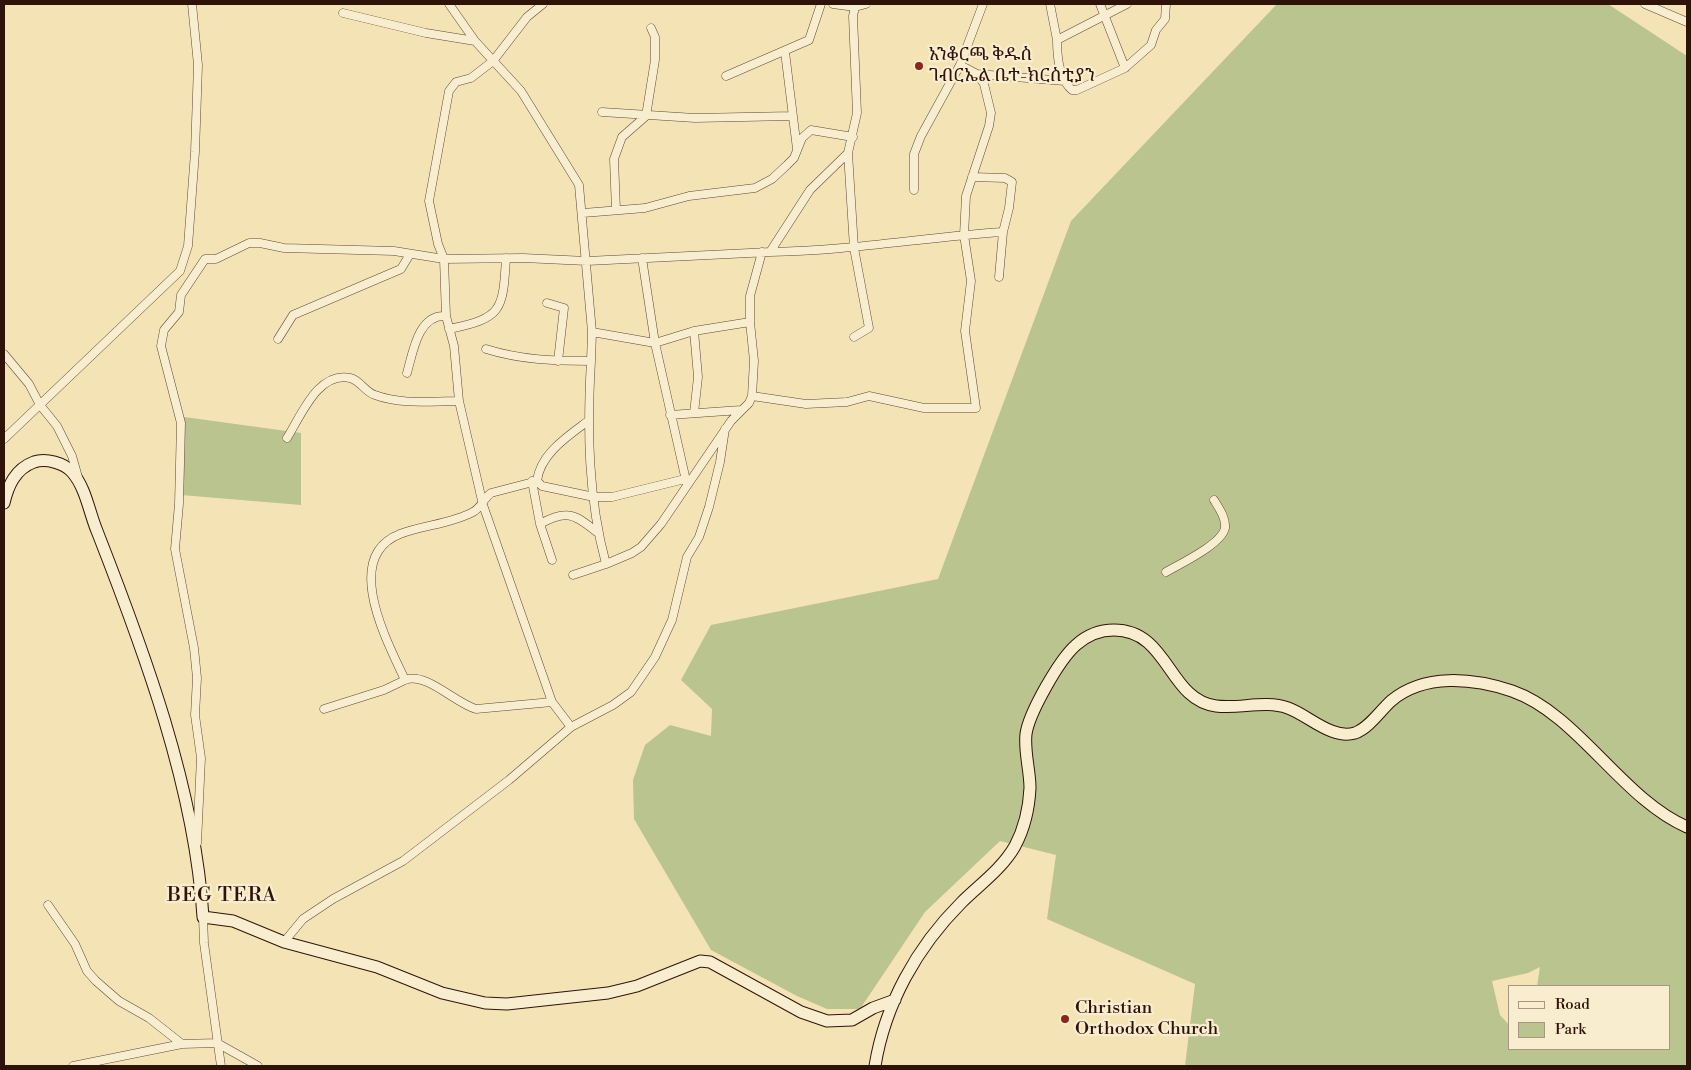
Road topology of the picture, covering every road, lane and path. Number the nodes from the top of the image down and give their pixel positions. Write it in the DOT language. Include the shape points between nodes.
graph roads {
  1 [pos="192,4"];
  2 [pos="449,4"];
  3 [pos="544,4"];
  4 [pos="821,4"];
  5 [pos="833,4"];
  6 [pos="866,4"];
  7 [pos="983,4"];
  8 [pos="1050,4"];
  9 [pos="1100,4"];
  10 [pos="1127,4"];
  11 [pos="1166,4"];
  12 [pos="1645,4"];
  13 [pos="855,7"];
  14 [pos="343,13"];
  15 [pos="1105,15"];
  16 [pos="1687,22"];
  17 [pos="651,28"];
  18 [pos="1057,40"];
  19 [pos="475,41"];
  20 [pos="785,52"];
  21 [pos="494,61"];
  22 [pos="960,65"];
  23 [pos="1125,68"];
  24 [pos="976,74"];
  25 [pos="726,76"];
  26 [pos="1065,81"];
  27 [pos="602,112"];
  28 [pos="646,116"];
  29 [pos="792,116"];
  30 [pos="853,137"];
  31 [pos="797,149"];
  32 [pos="848,153"];
  33 [pos="972,177"];
  34 [pos="914,190"];
  35 [pos="616,210"];
  36 [pos="583,213"];
  37 [pos="1003,232"];
  38 [pos="964,235"];
  39 [pos="854,248"];
  40 [pos="762,252"];
  41 [pos="770,252"];
  42 [pos="410,254"];
  43 [pos="506,258"];
  44 [pos="642,258"];
  45 [pos="444,259"];
  46 [pos="587,261"];
  47 [pos="999,277"];
  48 [pos="547,303"];
  49 [pos="446,316"];
  50 [pos="750,322"];
  51 [pos="449,329"];
  52 [pos="694,331"];
  53 [pos="592,332"];
  54 [pos="854,337"];
  55 [pos="278,339"];
  56 [pos="655,343"];
  57 [pos="486,349"];
  58 [pos="4,354"];
  59 [pos="558,361"];
  60 [pos="591,361"];
  61 [pos="407,373"];
  62 [pos="752,396"];
  63 [pos="459,401"];
  64 [pos="40,405"];
  65 [pos="741,410"];
  66 [pos="694,413"];
  67 [pos="670,416"];
  68 [pos="588,421"];
  69 [pos="725,429"];
  70 [pos="288,438"];
  71 [pos="4,439"];
  72 [pos="534,481"];
  73 [pos="686,482"];
  74 [pos="80,485"];
  75 [pos="594,497"];
  76 [pos="1214,500"];
  77 [pos="4,503"];
  78 [pos="483,505"];
  79 [pos="540,524"];
  80 [pos="598,533"];
  81 [pos="552,560"];
  82 [pos="606,564"];
  83 [pos="1166,572"];
  84 [pos="573,575"];
  85 [pos="405,680"];
  86 [pos="552,702"];
  87 [pos="324,709"];
  88 [pos="571,727"];
  89 [pos="1687,827"];
  90 [pos="196,852"];
  91 [pos="48,905"];
  92 [pos="203,917"];
  93 [pos="284,942"];
  94 [pos="895,1000"];
  95 [pos="217,1043"];
  96 [pos="182,1044"];
  97 [pos="73,1066"];
  98 [pos="221,1066"];
  99 [pos="258,1066"];
  100 [pos="875,1066"];
  1 -- 64 [label="street" via="198,65 195,152 188,246 180,271"];
  2 -- 19 [label="street"];
  3 -- 21 [label="street" via="527,17"];
  4 -- 20 [label="street" via="809,40"];
  5 -- 13 [label="street"];
  6 -- 13 [label="street"];
  7 -- 22 [label="street"];
  8 -- 18 [label="street"];
  9 -- 15 [label="street"];
  10 -- 15 [label="street"];
  11 -- 23 [label="street" via="1165,19 1156,30 1151,45"];
  12 -- 16 [label="street"];
  13 -- 30 [label="street" via="857,91"];
  14 -- 19 [label="street"];
  15 -- 18 [label="street"];
  15 -- 23 [label="street"];
  17 -- 28 [label="street" via="655,37 655,60"];
  18 -- 26 [label="street" via="1058,65"];
  19 -- 21 [label="street"];
  20 -- 25 [label="street"];
  20 -- 29 [label="street"];
  21 -- 36 [label="street" via="521,90 553,140 579,185"];
  21 -- 45 [label="street" via="471,78 456,82 448,91 429,201"];
  22 -- 24 [label="street"];
  22 -- 34 [label="street" via="921,136 913,167"];
  23 -- 26 [label="street" via="1077,90 1072,90"];
  24 -- 26 [label="street"];
  24 -- 33 [label="street" via="984,84 991,113 990,126"];
  27 -- 28 [label="street"];
  28 -- 29 [label="street"];
  28 -- 35 [label="street" via="622,137 614,159"];
  29 -- 31 [label="street"];
  30 -- 31 [label="street" via="811,130 806,132"];
  30 -- 32 [label="street"];
  31 -- 35 [label="street" via="794,158 780,172 755,188 689,196 645,208"];
  32 -- 39 [label="street"];
  32 -- 41 [label="street" via="810,190"];
  33 -- 37 [label="street" via="1005,178 1012,182"];
  33 -- 38 [label="street" via="966,196"];
  35 -- 36 [label="street"];
  36 -- 46 [label="street"];
  37 -- 38 [label="street"];
  37 -- 47 [label="street"];
  38 -- 39 [label="street"];
  38 -- 62 [label="street" via="971,281 965,330 976,408 924,408 869,396 847,402 806,404"];
  39 -- 41 [label="street"];
  39 -- 54 [label="street" via="869,328"];
  40 -- 41 [label="street"];
  40 -- 44 [label="street"];
  40 -- 50 [label="street" via="750,296"];
  42 -- 45 [label="street"];
  42 -- 55 [label="street" via="401,269 293,315"];
  42 -- 90 [label="street" via="284,248 249,243 216,259 204,259 181,295 179,312 164,330 162,351 181,423 180,504 175,549 197,678 195,715 201,758"];
  43 -- 45 [label="street"];
  43 -- 46 [label="street"];
  43 -- 51 [label="street" via="504,287 494,314 476,324"];
  44 -- 46 [label="street"];
  44 -- 56 [label="street"];
  45 -- 49 [label="street"];
  46 -- 53 [label="street"];
  48 -- 59 [label="street" via="564,308"];
  49 -- 51 [label="street"];
  49 -- 61 [label="street" via="435,317 421,331"];
  50 -- 52 [label="street"];
  50 -- 62 [label="street" via="754,361"];
  51 -- 63 [label="street" via="454,346"];
  52 -- 56 [label="street"];
  52 -- 66 [label="street" via="698,377"];
  53 -- 56 [label="street"];
  53 -- 60 [label="street"];
  56 -- 67 [label="street"];
  57 -- 59 [label="street" via="509,356"];
  58 -- 64 [label="street" via="30,384"];
  59 -- 60 [label="street"];
  60 -- 68 [label="street"];
  62 -- 65 [label="street"];
  63 -- 70 [label="street" via="396,401 369,393 355,380 342,377 316,390"];
  63 -- 78 [label="street"];
  64 -- 71 [label="street"];
  64 -- 74 [label="street" via="58,426 72,456"];
  65 -- 66 [label="street"];
  65 -- 69 [label="street"];
  66 -- 67 [label="street"];
  67 -- 73 [label="street"];
  68 -- 72 [label="street" via="554,448"];
  68 -- 75 [label="street"];
  69 -- 73 [label="street"];
  69 -- 88 [label="street" via="709,507 699,537 687,557 664,640 631,692"];
  72 -- 75 [label="street" via="542,486"];
  72 -- 78 [label="street" via="491,493"];
  72 -- 79 [label="street"];
  73 -- 75 [label="street" via="612,497"];
  73 -- 82 [label="street" via="661,524 641,547"];
  74 -- 77 [label="main road" via="70,470 62,465 45,460 34,462 14,477"];
  74 -- 90 [label="main road" via="171,740"];
  75 -- 80 [label="street"];
  76 -- 83 [label="street" via="1224,518 1225,529 1221,536"];
  78 -- 85 [label="street" via="452,520 399,534 378,552 371,576 373,596 385,638"];
  78 -- 86 [label="street"];
  79 -- 80 [label="street" via="560,514 570,514"];
  79 -- 81 [label="street"];
  80 -- 82 [label="street"];
  82 -- 84 [label="street"];
  85 -- 86 [label="street" via="421,679 467,707 476,709"];
  85 -- 87 [label="street"];
  86 -- 88 [label="street"];
  88 -- 93 [label="street" via="509,780 403,861 303,919"];
  89 -- 94 [label="main road" via="1667,818 1645,801 1554,716 1513,691 1470,682 1436,681 1405,690 1369,724 1355,732 1340,733 1289,708 1206,704 1188,692 1150,642 1126,632 1104,631 1086,638 1068,654 1030,719 1026,747 1030,788 1028,808 1013,849 928,940"];
  90 -- 92 [label="main road"];
  91 -- 96 [label="street" via="96,981 119,1001"];
  92 -- 93 [label="main road" via="233,921"];
  92 -- 95 [label="street"];
  93 -- 94 [label="main road" via="377,967 442,993 485,1003 507,1004 608,993 637,986 700,962 710,962 800,1012 827,1021 852,1020"];
  94 -- 100 [label="main road" via="882,1029"];
  95 -- 96 [label="street"];
  95 -- 98 [label="street"];
  95 -- 99 [label="street"];
  96 -- 97 [label="street"];
}
